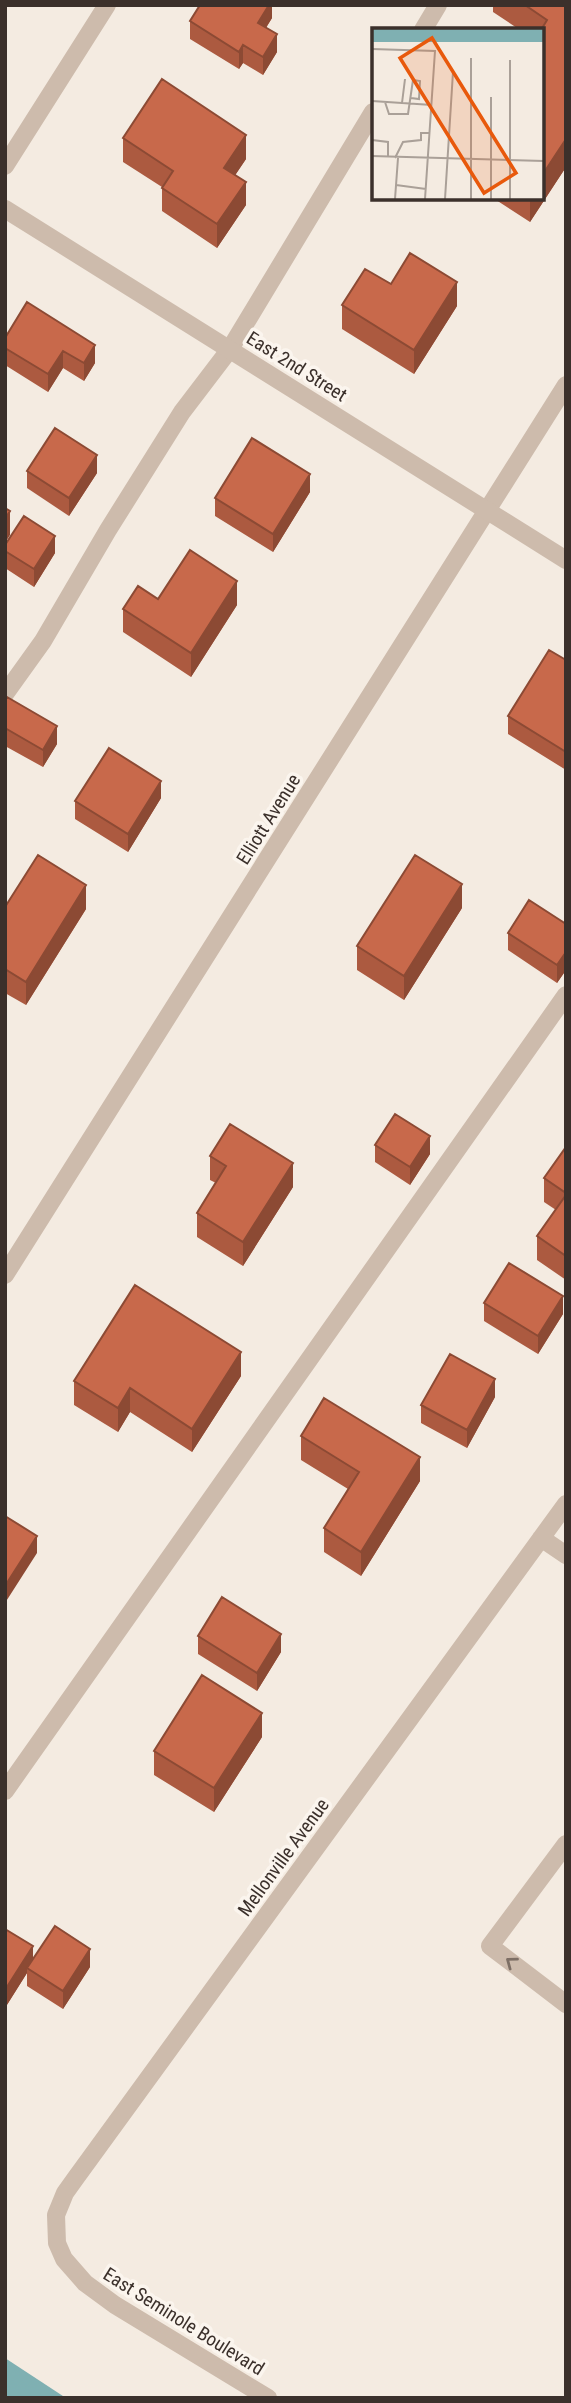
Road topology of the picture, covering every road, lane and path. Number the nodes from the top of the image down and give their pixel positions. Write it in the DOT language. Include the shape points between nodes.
graph roads {
  1 [pos="107,5"];
  2 [pos="438,5"];
  3 [pos="425,28"];
  4 [pos="372,114"];
  5 [pos="5,166"];
  6 [pos="5,209"];
  7 [pos="230,349"];
  8 [pos="566,385"];
  9 [pos="489,510"];
  10 [pos="566,560"];
  11 [pos="5,694"];
  12 [pos="566,995"];
  13 [pos="5,1275"];
  14 [pos="566,1504"];
  15 [pos="541,1538"];
  16 [pos="566,1555"];
  17 [pos="5,1791"];
  18 [pos="566,1844"];
  19 [pos="566,2004"];
  20 [pos="57,2244"];
  21 [pos="268,2398"];
  1 -- 5 [label="street"];
  2 -- 3 [label="street"];
  4 -- 7 [label="street"];
  6 -- 7 [label="street, East 2nd Street"];
  7 -- 9 [label="street, East 2nd Street"];
  7 -- 11 [label="street" via="183,412 43,641"];
  8 -- 9 [label="street, Elliott Avenue"];
  9 -- 10 [label="street, East 2nd Street"];
  9 -- 13 [label="street, Elliott Avenue"];
  12 -- 17 [label="street"];
  14 -- 15 [label="street, Mellonville Avenue"];
  15 -- 16 [label="street"];
  15 -- 20 [label="street, Mellonville Avenue" via="75,2179 56,2215"];
  19 -- 18 [label="street, one-way" via="490,1946"];
  20 -- 21 [label="street, East Seminole Boulevard" via="85,2283 115,2305"];
}
